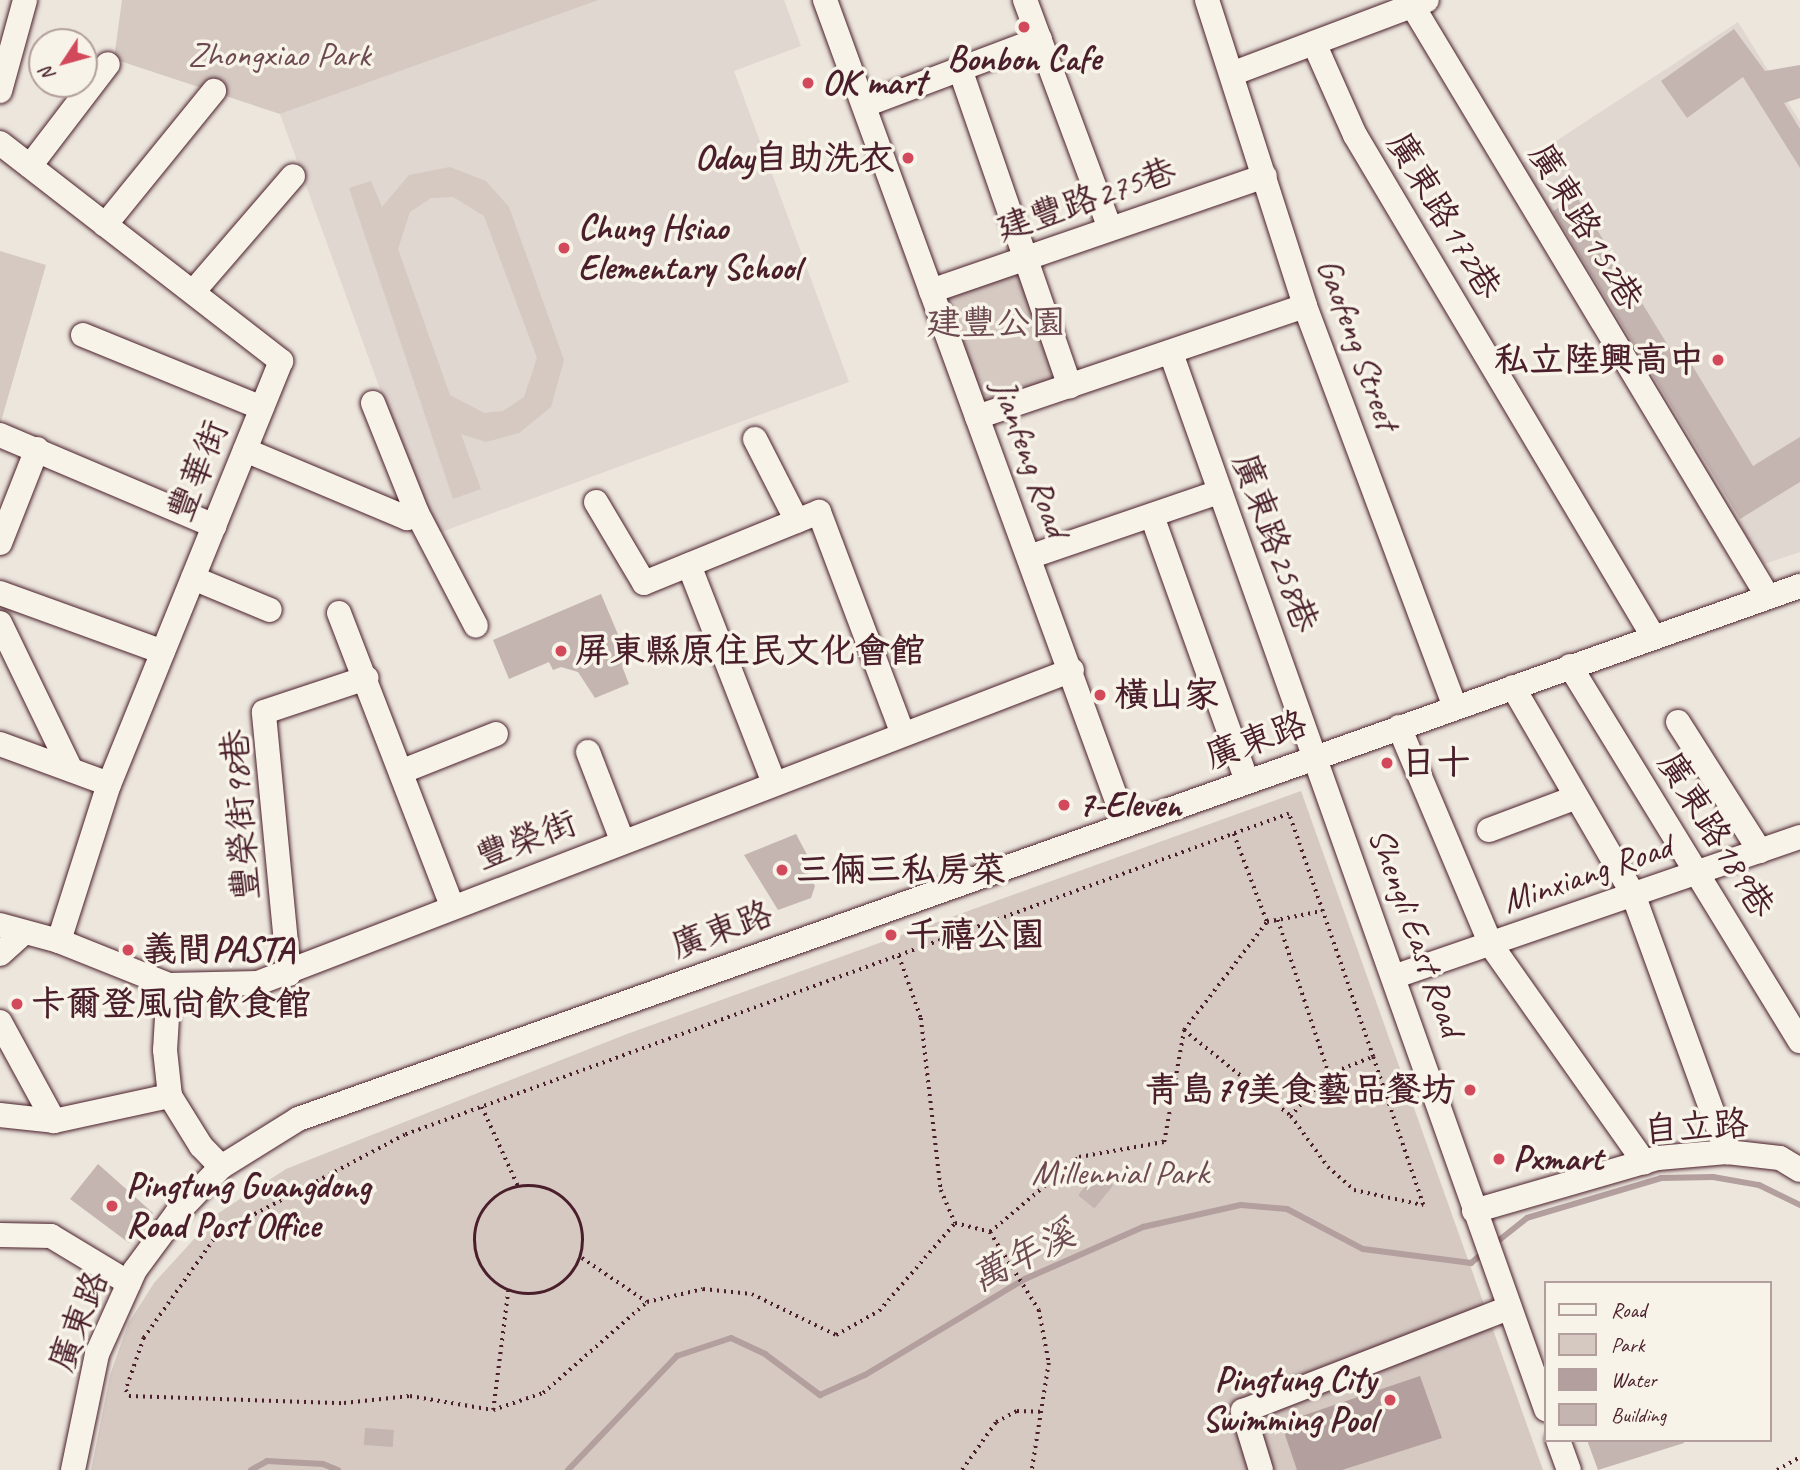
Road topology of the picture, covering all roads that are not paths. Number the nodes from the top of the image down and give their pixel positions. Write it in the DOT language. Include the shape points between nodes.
graph roads {
  1 [pos="25,0"];
  2 [pos="825,0"];
  3 [pos="1025,0"];
  4 [pos="1208,0"];
  5 [pos="1416,2"];
  6 [pos="1040,39"];
  7 [pos="1314,43"];
  8 [pos="108,64"];
  9 [pos="960,69"];
  10 [pos="1234,73"];
  11 [pos="0,91"];
  12 [pos="214,91"];
  13 [pos="865,105"];
  14 [pos="0,143"];
  15 [pos="30,166"];
  16 [pos="293,176"];
  17 [pos="1265,176"];
  18 [pos="105,225"];
  19 [pos="1110,229"];
  20 [pos="1026,258"];
  21 [pos="930,291"];
  22 [pos="193,292"];
  23 [pos="1305,306"];
  24 [pos="83,335"];
  25 [pos="1171,353"];
  26 [pos="1070,387"];
  27 [pos="373,403"];
  28 [pos="262,408"];
  29 [pos="977,417"];
  30 [pos="0,435"];
  31 [pos="755,439"];
  32 [pos="37,449"];
  33 [pos="244,450"];
  34 [pos="1219,492"];
  35 [pos="596,502"];
  36 [pos="417,513"];
  37 [pos="1152,516"];
  38 [pos="797,521"];
  39 [pos="214,526"];
  40 [pos="0,543"];
  41 [pos="1029,557"];
  42 [pos="689,565"];
  43 [pos="193,578"];
  44 [pos="1800,586"];
  45 [pos="0,593"];
  46 [pos="1768,597"];
  47 [pos="270,610"];
  48 [pos="340,613"];
  49 [pos="0,623"];
  50 [pos="476,626"];
  51 [pos="1653,636"];
  52 [pos="163,652"];
  53 [pos="1570,666"];
  54 [pos="1072,670"];
  55 [pos="366,678"];
  56 [pos="1513,687"];
  57 [pos="1455,708"];
  58 [pos="1678,722"];
  59 [pos="1399,727"];
  60 [pos="496,734"];
  61 [pos="903,734"];
  62 [pos="0,744"];
  63 [pos="589,751"];
  64 [pos="1315,757"];
  65 [pos="71,770"];
  66 [pos="403,771"];
  67 [pos="1247,782"];
  68 [pos="774,783"];
  69 [pos="109,785"];
  70 [pos="1574,798"];
  71 [pos="1125,823"];
  72 [pos="1489,830"];
  73 [pos="1800,837"];
  74 [pos="622,840"];
  75 [pos="1760,851"];
  76 [pos="1699,873"];
  77 [pos="1633,894"];
  78 [pos="452,906"];
  79 [pos="12,929"];
  80 [pos="59,941"];
  81 [pos="1491,945"];
  82 [pos="0,954"];
  83 [pos="289,974"];
  84 [pos="1396,976"];
  85 [pos="169,985"];
  86 [pos="0,1022"];
  87 [pos="1800,1041"];
  88 [pos="170,1096"];
  89 [pos="0,1115"];
  90 [pos="54,1121"];
  91 [pos="1727,1152"];
  92 [pos="1644,1162"];
  93 [pos="221,1167"];
  94 [pos="1800,1170"];
  95 [pos="1474,1211"];
  96 [pos="0,1235"];
  97 [pos="128,1283"];
  98 [pos="1509,1308"];
  99 [pos="1545,1406"];
  100 [pos="1559,1442"];
  101 [pos="74,1460"];
  102 [pos="1261,1470"];
  103 [pos="1569,1470"];
  1 -- 11 [label="street"];
  2 -- 13 [label="street, Jianfeng Road"];
  3 -- 6 [label="street"];
  4 -- 10 [label="street, Gaofeng Street"];
  5 -- 7 [label="street"];
  5 -- 46 [label="street, 廣東路152巷"];
  6 -- 9 [label="street"];
  6 -- 19 [label="street"];
  7 -- 10 [label="street"];
  7 -- 51 [label="street, 廣東路172巷" via="1355,135"];
  8 -- 15 [label="street"];
  9 -- 13 [label="street"];
  9 -- 20 [label="street"];
  10 -- 17 [label="street, Gaofeng Street"];
  12 -- 18 [label="street"];
  13 -- 21 [label="street, Jianfeng Road"];
  14 -- 15 [label="street, 豐華街"];
  15 -- 18 [label="street, 豐華街"];
  16 -- 22 [label="street"];
  17 -- 19 [label="street, 建豐路275巷"];
  17 -- 23 [label="street, Gaofeng Street"];
  18 -- 22 [label="street, 豐華街"];
  19 -- 20 [label="street, 建豐路275巷"];
  20 -- 21 [label="street, 建豐路275巷"];
  20 -- 26 [label="street"];
  21 -- 29 [label="street, Jianfeng Road"];
  22 -- 28 [label="street, 豐華街" via="281,361"];
  23 -- 25 [label="street"];
  23 -- 57 [label="street, Gaofeng Street"];
  24 -- 28 [label="street"];
  25 -- 26 [label="street"];
  25 -- 34 [label="street, 廣東路258巷"];
  26 -- 29 [label="street"];
  27 -- 36 [label="street"];
  28 -- 33 [label="street, 豐華街"];
  29 -- 41 [label="street, Jianfeng Road"];
  30 -- 32 [label="street"];
  31 -- 38 [label="street"];
  32 -- 39 [label="street"];
  32 -- 40 [label="street"];
  33 -- 36 [label="street" via="407,518"];
  33 -- 39 [label="street, 豐華街"];
  34 -- 37 [label="street"];
  34 -- 64 [label="street, 廣東路258巷"];
  35 -- 42 [label="street" via="644,583"];
  36 -- 50 [label="street"];
  37 -- 41 [label="street"];
  37 -- 67 [label="street"];
  38 -- 42 [label="street"];
  38 -- 61 [label="street" via="819,512"];
  39 -- 43 [label="street, 豐華街"];
  41 -- 54 [label="street, Jianfeng Road"];
  42 -- 68 [label="street"];
  43 -- 47 [label="street"];
  43 -- 52 [label="street, 豐華街"];
  44 -- 46 [label="street, 廣東路"];
  45 -- 52 [label="street"];
  46 -- 51 [label="street, 廣東路"];
  48 -- 55 [label="street"];
  49 -- 65 [label="street"];
  51 -- 53 [label="street, 廣東路"];
  52 -- 69 [label="street, 豐華街"];
  53 -- 56 [label="street, 廣東路"];
  53 -- 76 [label="street, 廣東路189巷"];
  54 -- 61 [label="street, 豐榮街"];
  54 -- 71 [label="street, Jianfeng Road"];
  55 -- 66 [label="street"];
  55 -- 83 [label="street, 豐榮街98巷" via="264,712"];
  56 -- 57 [label="street, 廣東路"];
  56 -- 70 [label="street"];
  57 -- 59 [label="street, 廣東路"];
  58 -- 75 [label="street"];
  59 -- 64 [label="street, 廣東路"];
  59 -- 81 [label="street"];
  60 -- 66 [label="street"];
  61 -- 68 [label="street, 豐榮街"];
  62 -- 65 [label="street"];
  63 -- 74 [label="street"];
  64 -- 67 [label="street, 廣東路"];
  64 -- 84 [label="street, Shengli East Road"];
  65 -- 69 [label="street"];
  66 -- 78 [label="street"];
  67 -- 71 [label="street, 廣東路"];
  68 -- 74 [label="street, 豐榮街"];
  69 -- 80 [label="street, 豐華街"];
  70 -- 72 [label="street"];
  70 -- 77 [label="street"];
  71 -- 93 [label="street, 廣東路" via="298,1119"];
  73 -- 75 [label="street, Minxiang Road"];
  74 -- 78 [label="street, 豐榮街"];
  75 -- 76 [label="street, Minxiang Road"];
  76 -- 77 [label="street, Minxiang Road"];
  76 -- 87 [label="street, 廣東路189巷"];
  77 -- 81 [label="street, Minxiang Road"];
  77 -- 91 [label="street"];
  78 -- 83 [label="street, 豐榮街"];
  79 -- 80 [label="street, 豐榮街"];
  79 -- 82 [label="street"];
  80 -- 85 [label="street, 豐榮街"];
  81 -- 84 [label="street, Minxiang Road"];
  81 -- 92 [label="street"];
  83 -- 85 [label="street, 豐榮街" via="227,988"];
  84 -- 95 [label="street, Shengli East Road"];
  85 -- 88 [label="street" via="165,1050"];
  86 -- 90 [label="street"];
  88 -- 90 [label="street"];
  88 -- 93 [label="street"];
  89 -- 90 [label="street"];
  91 -- 92 [label="street, 自立路"];
  91 -- 94 [label="street, 自立路" via="1780,1158"];
  92 -- 95 [label="street, 自立路"];
  93 -- 97 [label="street, 廣東路" via="177,1213"];
  95 -- 98 [label="street, Shengli East Road"];
  96 -- 97 [label="street" via="51,1236"];
  97 -- 101 [label="street, 廣東路" via="97,1354"];
  98 -- 99 [label="street"];
  98 -- 102 [label="street" via="1243,1411"];
  100 -- 103 [label="street"];
}
